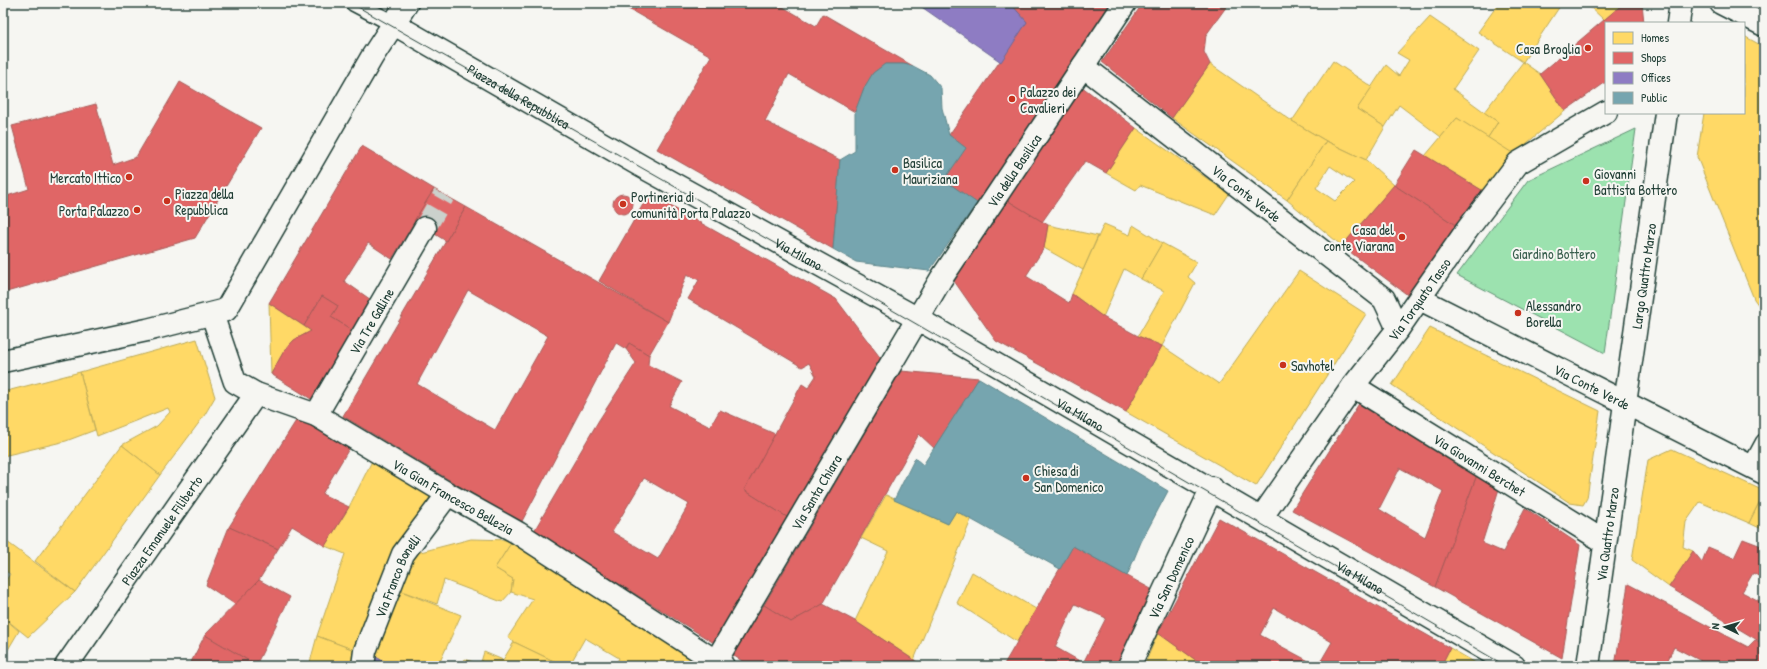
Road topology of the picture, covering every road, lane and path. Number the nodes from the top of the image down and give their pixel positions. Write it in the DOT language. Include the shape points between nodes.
graph roads {
  1 [pos="354,3"];
  2 [pos="407,3"];
  3 [pos="1125,3"];
  4 [pos="1681,3"];
  5 [pos="1721,3"];
  6 [pos="1678,22"];
  7 [pos="394,24"];
  8 [pos="1764,25"];
  9 [pos="1083,66"];
  10 [pos="1605,113"];
  11 [pos="1666,114"];
  12 [pos="643,167"];
  13 [pos="425,228"];
  14 [pos="1420,299"];
  15 [pos="212,314"];
  16 [pos="918,319"];
  17 [pos="1398,329"];
  18 [pos="3,361"];
  19 [pos="1353,386"];
  20 [pos="256,394"];
  21 [pos="1625,402"];
  22 [pos="316,414"];
  23 [pos="1764,442"];
  24 [pos="1758,470"];
  25 [pos="1212,488"];
  26 [pos="448,494"];
  27 [pos="1261,518"];
  28 [pos="1605,542"];
  29 [pos="717,664"];
  30 [pos="66,666"];
  31 [pos="362,666"];
  32 [pos="1129,666"];
  33 [pos="1514,666"];
  34 [pos="1588,666"];
  1 -- 7 [label="lane, Piazza della Repubblica"];
  2 -- 7 [label="street"];
  3 -- 9 [label="street, Via della Basilica"];
  4 -- 6 [label="street"];
  5 -- 8 [label="street"];
  7 -- 12 [label="street, Piazza della Repubblica"];
  7 -- 15 [label="street" via="372,57 226,310"];
  9 -- 16 [label="street, Via della Basilica" via="941,279"];
  9 -- 17 [label="street, Via Conte Verde" via="1384,299"];
  10 -- 14 [label="street, Via Torquato Tasso" via="1518,163 1467,230"];
  11 -- 21 [label="street, Largo Quattro Marzo"];
  12 -- 16 [label="street, Via Milano"];
  13 -- 22 [label="street, Via Tre Galline"];
  14 -- 17 [label="street, Via Torquato Tasso"];
  14 -- 21 [label="street, Via Conte Verde"];
  15 -- 18 [label="street"];
  15 -- 20 [label="street, Via Gian Francesco Bellezia" via="235,382"];
  16 -- 25 [label="street, Via Milano"];
  16 -- 29 [label="street, Via Santa Chiara"];
  17 -- 19 [label="street, Via Torquato Tasso"];
  19 -- 27 [label="street, Via Torquato Tasso"];
  19 -- 28 [label="street, Via Giovanni Berchet"];
  20 -- 22 [label="street, Via Gian Francesco Bellezia"];
  20 -- 30 [label="street, Piazza Emanuele Filiberto"];
  21 -- 24 [label="street, Via Conte Verde"];
  21 -- 28 [label="street, Via Quattro Marzo"];
  22 -- 26 [label="street, Via Gian Francesco Bellezia"];
  23 -- 24 [label="lane"];
  25 -- 27 [label="street, Via Milano"];
  25 -- 32 [label="street, Via San Domenico"];
  26 -- 29 [label="street, Via Gian Francesco Bellezia" via="518,533"];
  26 -- 31 [label="street, Via Franco Bonelli" via="404,554 365,651"];
  27 -- 33 [label="street, Via Milano"];
  28 -- 34 [label="street, Via Quattro Marzo"];
}
